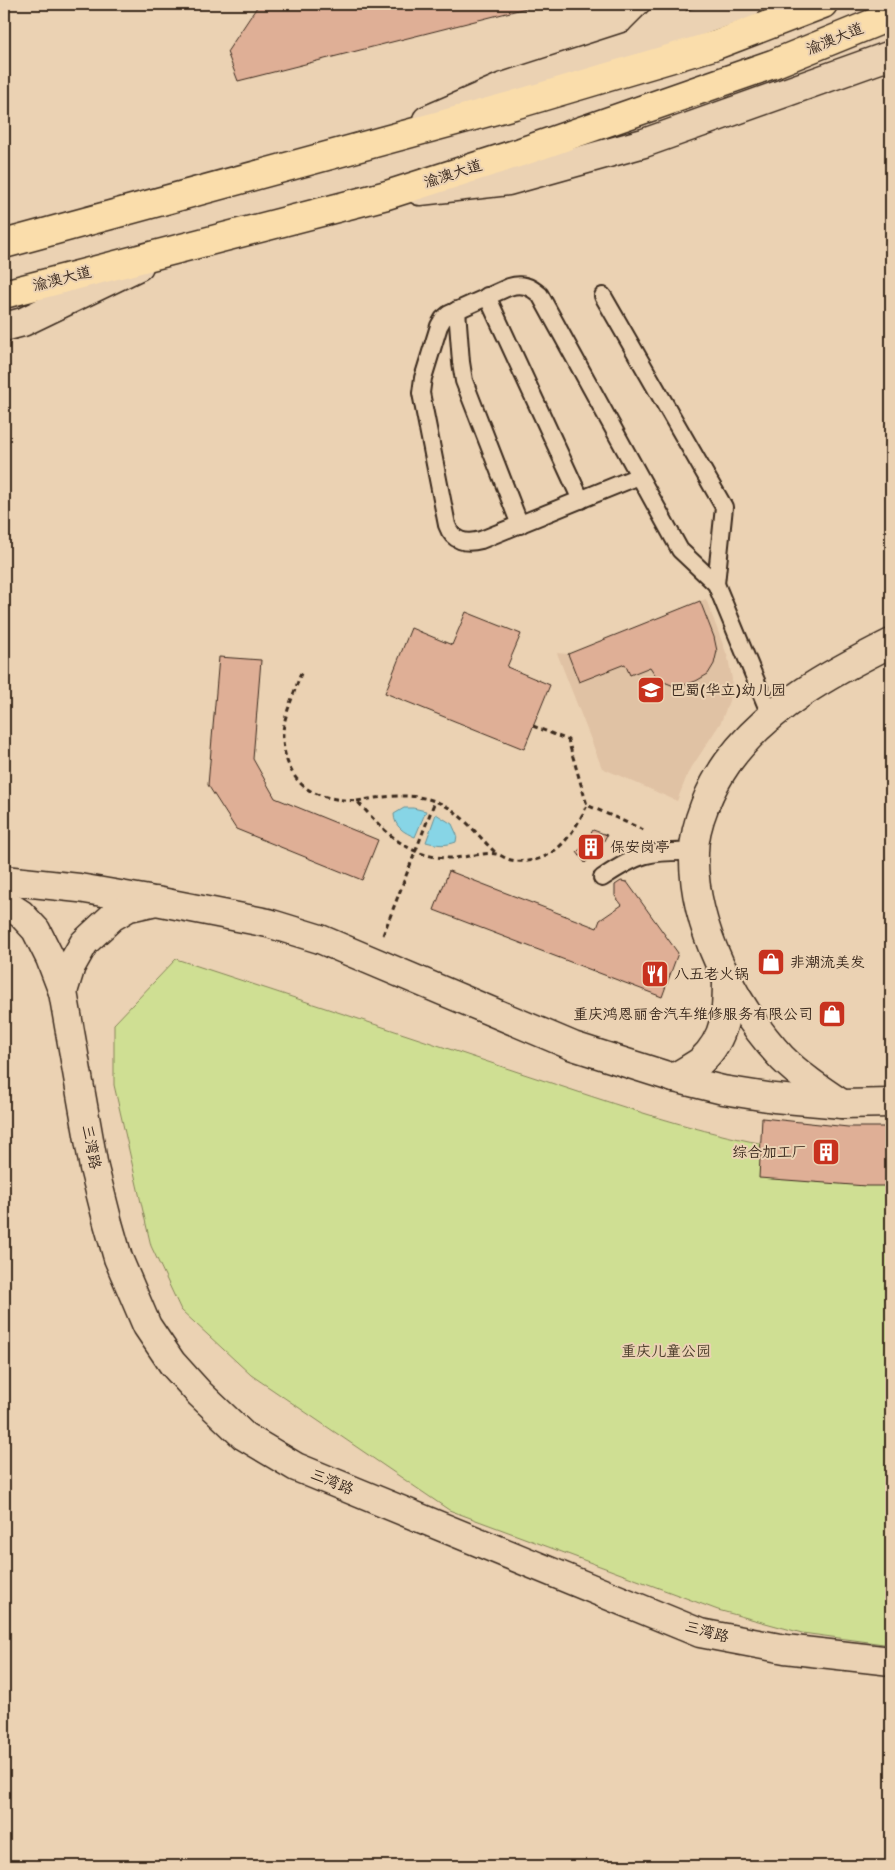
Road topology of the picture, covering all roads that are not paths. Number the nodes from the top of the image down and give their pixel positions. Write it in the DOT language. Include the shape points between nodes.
graph roads {
  1 [pos="673,4"];
  2 [pos="747,4"];
  3 [pos="823,4"];
  4 [pos="891,16"];
  5 [pos="636,44"];
  6 [pos="891,55"];
  7 [pos="377,142"];
  8 [pos="387,195"];
  9 [pos="4,244"];
  10 [pos="165,253"];
  11 [pos="4,294"];
  12 [pos="488,296"];
  13 [pos="603,296"];
  14 [pos="458,310"];
  15 [pos="4,327"];
  16 [pos="639,476"];
  17 [pos="581,500"];
  18 [pos="520,525"];
  19 [pos="716,584"];
  20 [pos="891,643"];
  21 [pos="771,717"];
  22 [pos="694,852"];
  23 [pos="602,878"];
  24 [pos="4,880"];
  25 [pos="156,901"];
  26 [pos="4,903"];
  27 [pos="727,978"];
  28 [pos="63,992"];
  29 [pos="674,1078"];
  30 [pos="891,1103"];
  31 [pos="842,1104"];
  32 [pos="891,1662"];
  1 -- 5 [label="street"];
  2 -- 5 [label="street"];
  3 -- 7 [label="main road" via="716,45"];
  4 -- 8 [label="main road, 渝澳大道" via="773,64"];
  5 -- 7 [label="street" via="503,87"];
  6 -- 8 [label="street" via="635,146 508,181"];
  7 -- 9 [label="main road"];
  8 -- 10 [label="main road, 渝澳大道"];
  10 -- 11 [label="main road, 渝澳大道"];
  10 -- 15 [label="street" via="23,322"];
  12 -- 14 [label="lane"];
  12 -- 16 [label="lane" via="516,284 526,285 540,295"];
  12 -- 17 [label="lane"];
  13 -- 19 [label="lane" via="724,507"];
  14 -- 18 [label="lane" via="464,381"];
  14 -- 18 [label="lane" via="446,316 439,326 421,388 447,526 452,536 469,542"];
  16 -- 17 [label="lane"];
  16 -- 19 [label="lane" via="680,550"];
  17 -- 18 [label="lane"];
  19 -- 21 [label="lane"];
  20 -- 21 [label="street" via="843,667"];
  21 -- 22 [label="street" via="751,734 727,764 699,822"];
  22 -- 23 [label="lane" via="665,851 637,857"];
  22 -- 27 [label="street" via="698,901 711,944"];
  24 -- 25 [label="street"];
  25 -- 28 [label="street" via="129,907 112,917 84,943"];
  25 -- 29 [label="street" via="268,923 320,939 573,1046"];
  26 -- 28 [label="street, 三湾路" via="21,914 36,930"];
  27 -- 29 [label="street" via="727,1012 718,1040 700,1061"];
  27 -- 31 [label="street" via="747,1012 782,1058"];
  28 -- 32 [label="street, 三湾路" via="94,1168 118,1258 132,1294 146,1326 172,1363 244,1436 296,1467 700,1633 785,1649"];
  29 -- 31 [label="street" via="774,1098"];
  30 -- 31 [label="street"];
}
